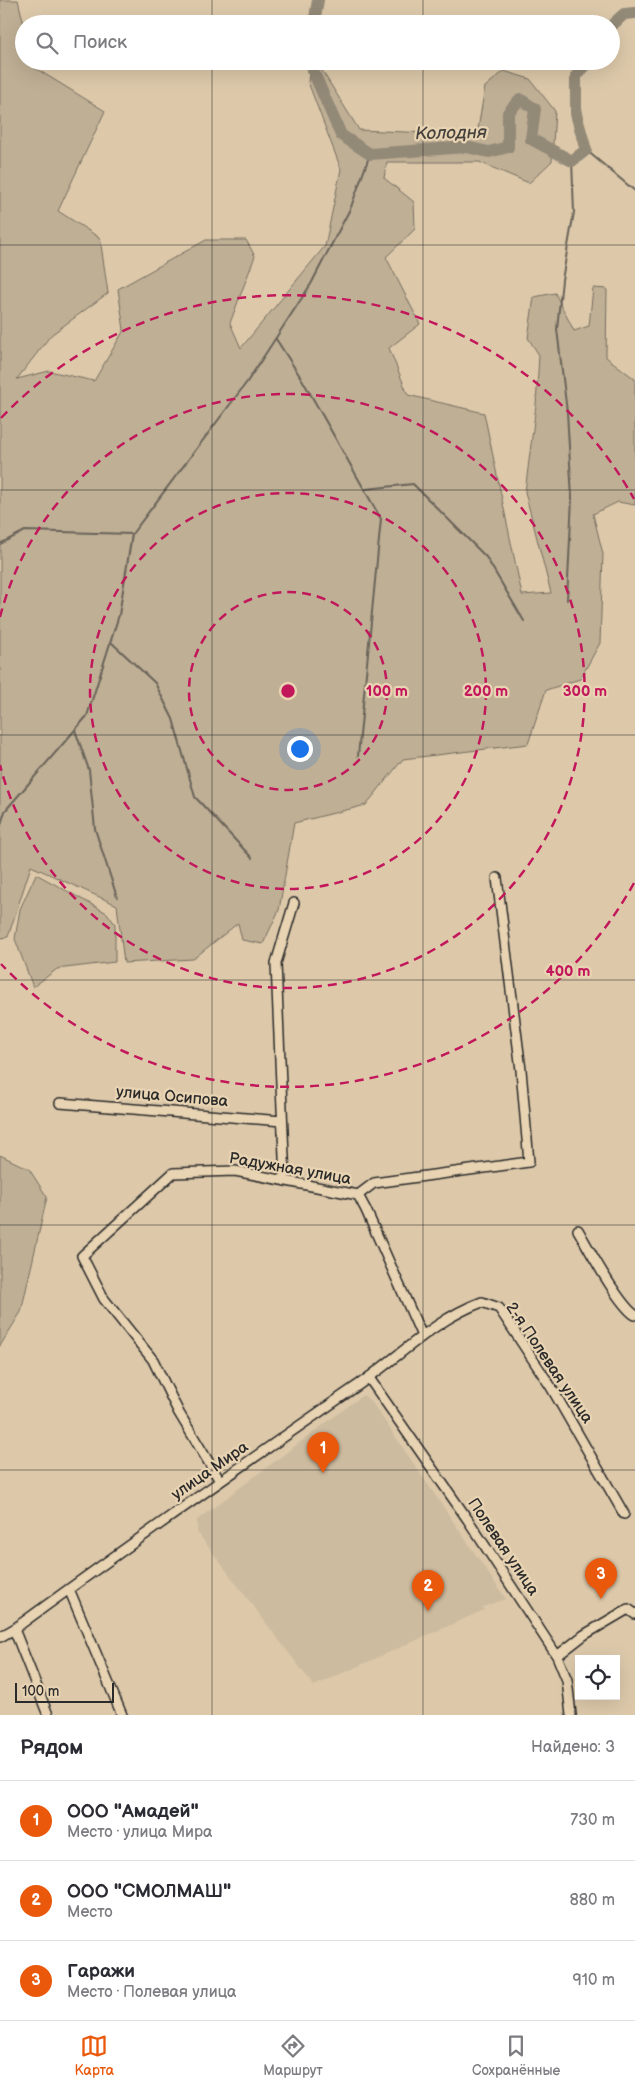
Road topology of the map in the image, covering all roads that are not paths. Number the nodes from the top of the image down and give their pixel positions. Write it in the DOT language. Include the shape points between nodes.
graph roads {
  1 [pos="497,878"];
  2 [pos="294,903"];
  3 [pos="60,1103"];
  4 [pos="282,1121"];
  5 [pos="285,1181"];
  6 [pos="358,1196"];
  7 [pos="578,1230"];
  8 [pos="635,1315"];
  9 [pos="422,1336"];
  10 [pos="369,1378"];
  11 [pos="220,1481"];
  12 [pos="624,1514"];
  13 [pos="69,1589"];
  14 [pos="635,1614"];
  15 [pos="14,1629"];
  16 [pos="0,1637"];
  17 [pos="557,1656"];
  18 [pos="48,1715"];
  19 [pos="122,1715"];
  20 [pos="571,1715"];
  1 -- 6 [label="street" via="529,1162 374,1183"];
  2 -- 4 [label="street" via="276,963"];
  3 -- 4 [label="street, улица Осипова"];
  4 -- 5 [label="street"];
  5 -- 6 [label="street, Радужная улица"];
  5 -- 11 [label="street, Радужная улица" via="235,1172 172,1173 82,1256 104,1299 153,1360 179,1413"];
  6 -- 9 [label="street, Радужная улица"];
  7 -- 8 [label="street" via="626,1307"];
  9 -- 10 [label="street, 2-я Полевая улица"];
  9 -- 12 [label="street, 2-я Полевая улица" via="460,1310 482,1302 499,1308 551,1387"];
  10 -- 11 [label="street, улица Мира"];
  10 -- 17 [label="street, Полевая улица"];
  11 -- 13 [label="street, улица Мира"];
  13 -- 15 [label="street, улица Мира"];
  13 -- 19 [label="street"];
  14 -- 17 [label="street" via="628,1609 584,1635"];
  15 -- 16 [label="street, улица Мира"];
  15 -- 18 [label="street"];
  17 -- 20 [label="street, Полевая улица" via="567,1680"];
}
